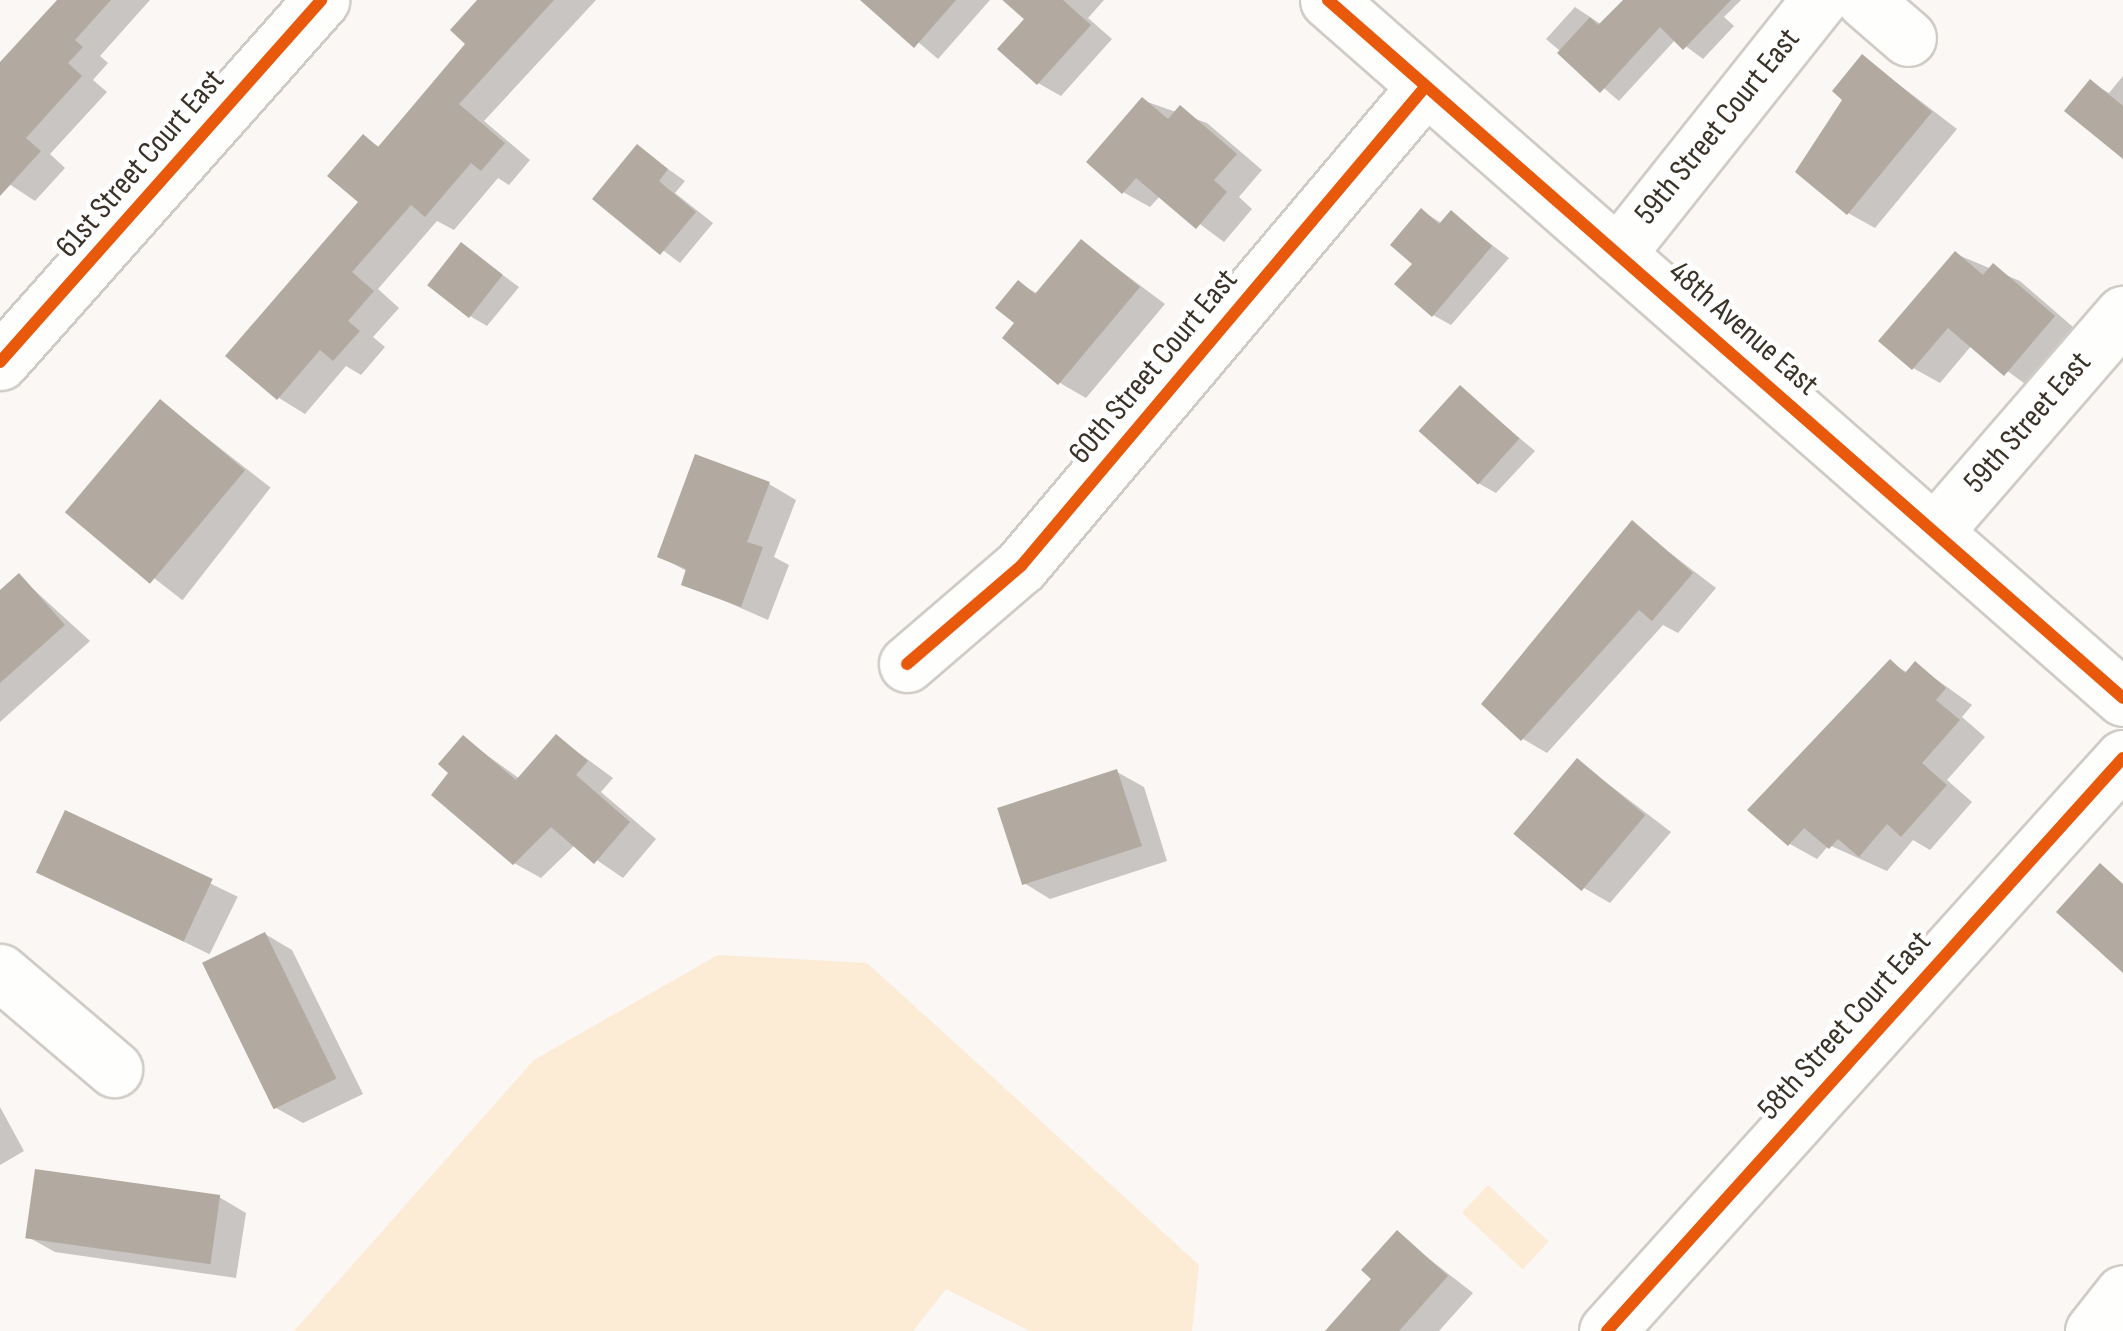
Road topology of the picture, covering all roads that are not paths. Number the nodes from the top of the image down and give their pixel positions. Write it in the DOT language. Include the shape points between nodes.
graph roads {
  1 [pos="321,0"];
  2 [pos="1328,0"];
  3 [pos="1819,0"];
  4 [pos="1864,0"];
  5 [pos="1908,38"];
  6 [pos="1426,88"];
  7 [pos="1618,254"];
  8 [pos="2123,314"];
  9 [pos="0,362"];
  10 [pos="1934,532"];
  11 [pos="907,664"];
  12 [pos="2123,698"];
  13 [pos="2123,758"];
  14 [pos="0,972"];
  15 [pos="114,1069"];
  16 [pos="2123,1293"];
  17 [pos="1608,1331"];
  18 [pos="2093,1331"];
  1 -- 9 [label="street, 61st Street Court East"];
  2 -- 6 [label="street, 48th Avenue East"];
  3 -- 7 [label="street, 59th Street Court East"];
  4 -- 5 [label="street"];
  6 -- 7 [label="street, 48th Avenue East"];
  6 -- 11 [label="street, 60th Street Court East" via="1022,566"];
  7 -- 10 [label="street, 48th Avenue East"];
  8 -- 10 [label="street, 59th Street East"];
  10 -- 12 [label="street, 48th Avenue East"];
  13 -- 17 [label="street, 58th Street Court East"];
  14 -- 15 [label="street"];
  16 -- 18 [label="street"];
}
